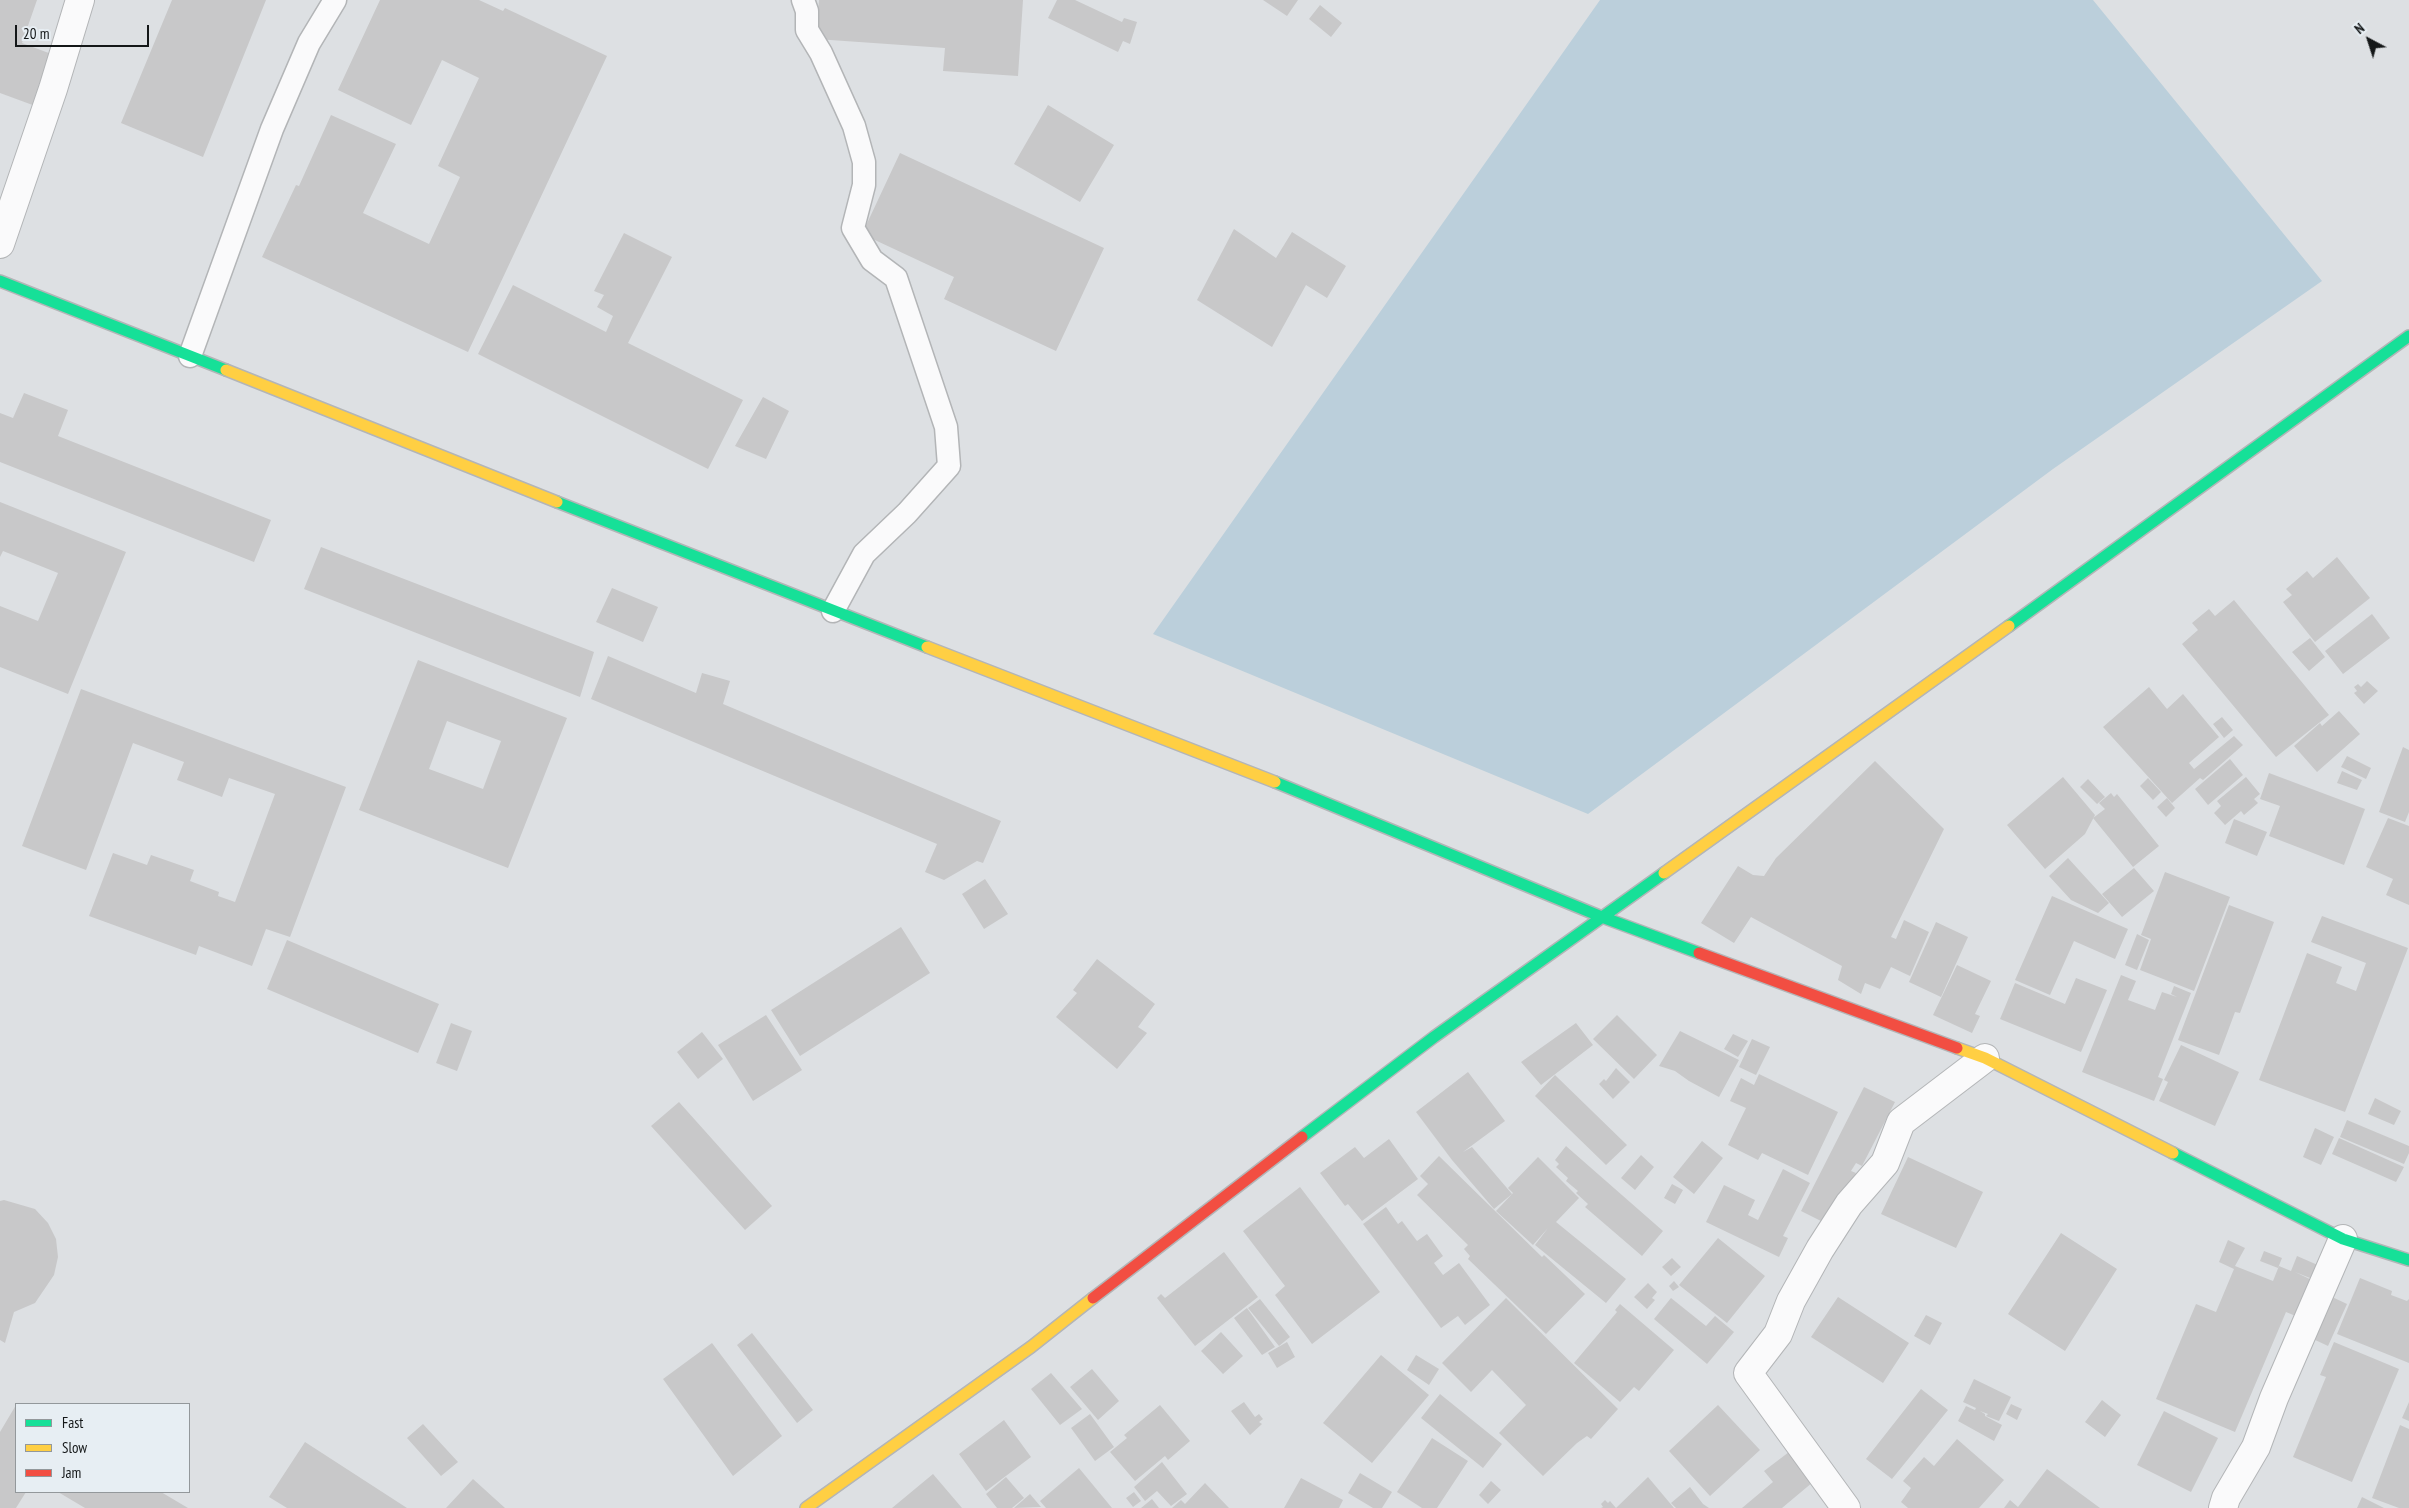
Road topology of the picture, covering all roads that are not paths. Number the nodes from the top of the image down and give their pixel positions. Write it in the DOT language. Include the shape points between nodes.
graph roads {
  1 [pos="80,0"];
  2 [pos="334,0"];
  3 [pos="803,0"];
  4 [pos="0,244"];
  5 [pos="0,281"];
  6 [pos="2409,336"];
  7 [pos="190,356"];
  8 [pos="833,611"];
  9 [pos="1602,916"];
  10 [pos="1985,1058"];
  11 [pos="2343,1239"];
  12 [pos="2409,1260"];
  13 [pos="806,1508"];
  14 [pos="1846,1508"];
  15 [pos="2223,1508"];
  1 -- 4 [label="street"];
  2 -- 7 [label="lane" via="309,43 272,129"];
  3 -- 8 [label="lane" via="807,10 807,30 854,126 864,162 864,185 853,228 872,260 896,278 946,427 949,466 864,554"];
  5 -- 7 [label="street"];
  6 -- 9 [label="street"];
  7 -- 8 [label="street"];
  8 -- 9 [label="street" via="1264,777"];
  9 -- 10 [label="street"];
  9 -- 13 [label="street" via="1329,1115 1031,1347"];
  10 -- 11 [label="street"];
  10 -- 14 [label="street" via="1901,1122 1884,1163 1849,1204 1825,1241 1791,1301 1778,1334 1748,1373"];
  11 -- 12 [label="street"];
  11 -- 15 [label="street" via="2256,1447"];
}
